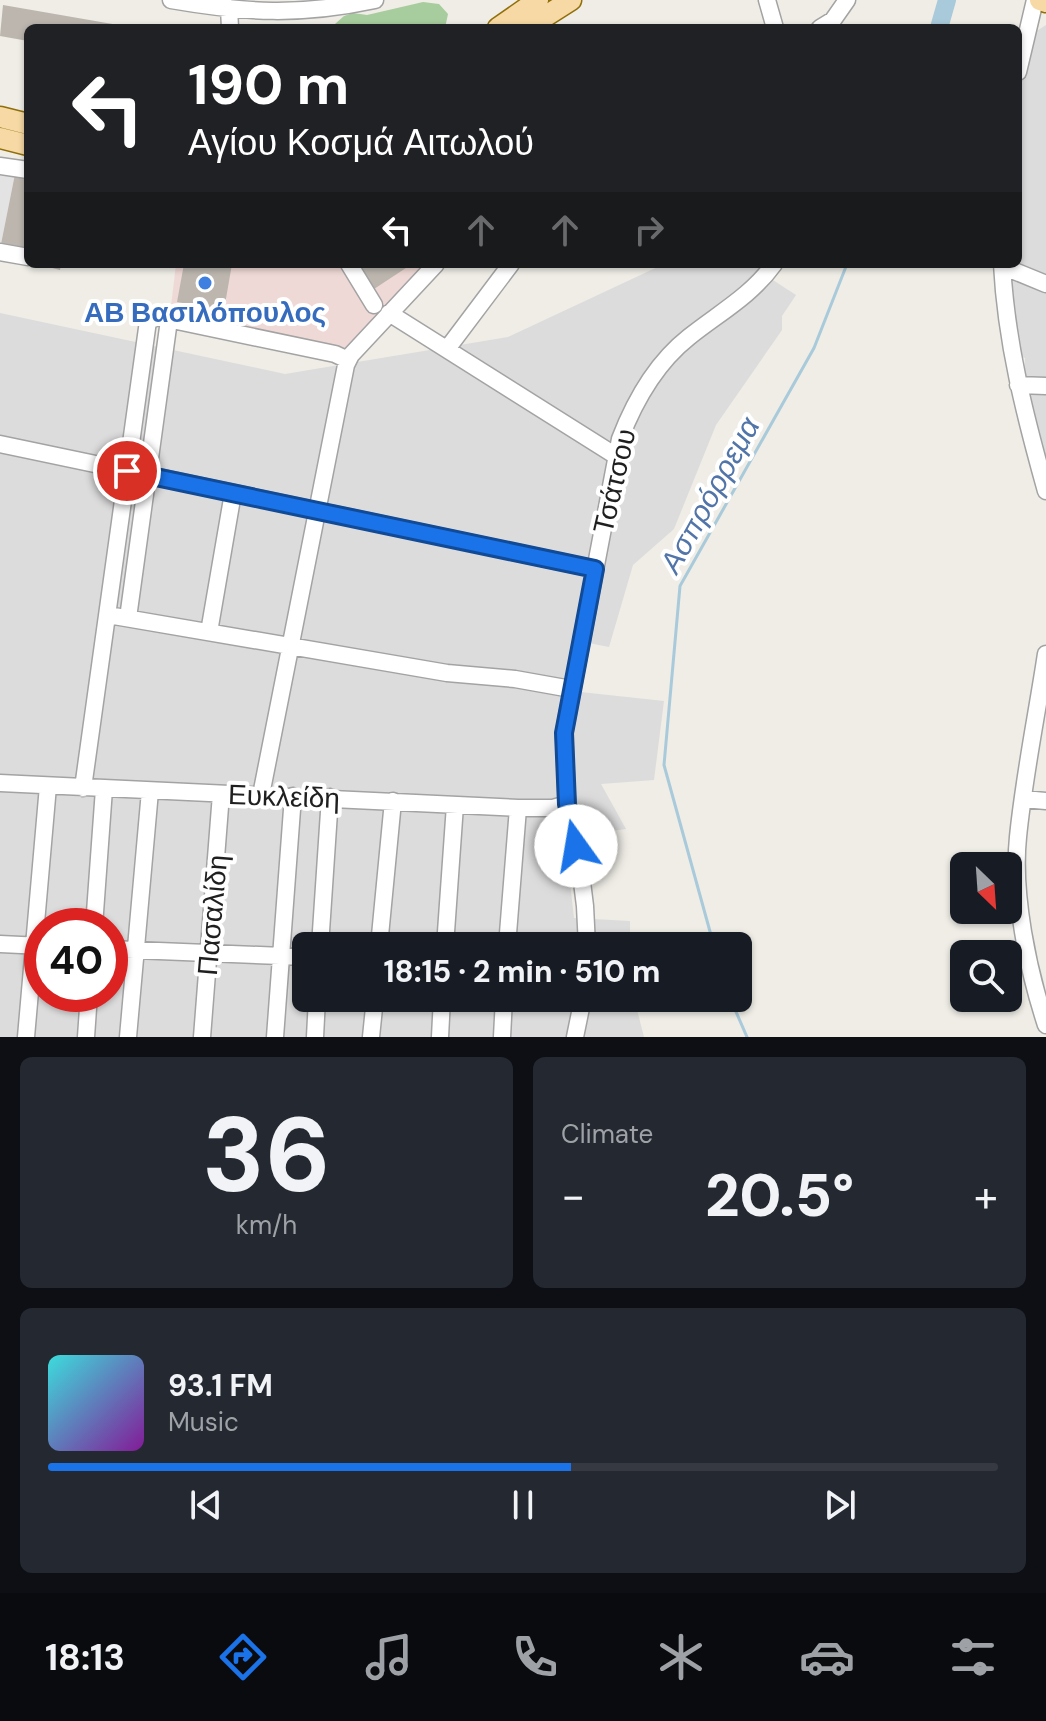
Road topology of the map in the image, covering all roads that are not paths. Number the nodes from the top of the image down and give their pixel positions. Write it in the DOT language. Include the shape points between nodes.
graph roads {
  1 [pos="171,0"];
  2 [pos="375,0"];
  3 [pos="571,0"];
  4 [pos="767,0"];
  5 [pos="847,0"];
  6 [pos="1038,0"];
  7 [pos="1046,2"];
  8 [pos="225,5"];
  9 [pos="536,14"];
  10 [pos="509,24"];
  11 [pos="774,24"];
  12 [pos="826,24"];
  13 [pos="1022,58"];
  14 [pos="0,117"];
  15 [pos="24,123"];
  16 [pos="0,138"];
  17 [pos="24,144"];
  18 [pos="0,166"];
  19 [pos="24,169"];
  20 [pos="0,252"];
  21 [pos="24,256"];
  22 [pos="352,268"];
  23 [pos="431,268"];
  24 [pos="508,268"];
  25 [pos="771,268"];
  26 [pos="1002,268"];
  27 [pos="1009,268"];
  28 [pos="1046,284"];
  29 [pos="382,309"];
  30 [pos="169,320"];
  31 [pos="447,349"];
  32 [pos="348,360"];
  33 [pos="1018,385"];
  34 [pos="1046,386"];
  35 [pos="0,444"];
  36 [pos="616,456"];
  37 [pos="127,471"];
  38 [pos="147,475"];
  39 [pos="1046,491"];
  40 [pos="233,493"];
  41 [pos="317,511"];
  42 [pos="595,569"];
  43 [pos="108,615"];
  44 [pos="128,618"];
  45 [pos="209,632"];
  46 [pos="290,646"];
  47 [pos="1046,654"];
  48 [pos="571,689"];
  49 [pos="0,783"];
  50 [pos="48,786"];
  51 [pos="83,788"];
  52 [pos="104,789"];
  53 [pos="150,791"];
  54 [pos="221,794"];
  55 [pos="261,795"];
  56 [pos="293,796"];
  57 [pos="330,797"];
  58 [pos="1024,799"];
  59 [pos="393,801"];
  60 [pos="1046,801"];
  61 [pos="567,804"];
  62 [pos="455,805"];
  63 [pos="518,808"];
  64 [pos="40,908"];
  65 [pos="95,908"];
  66 [pos="321,932"];
  67 [pos="380,932"];
  68 [pos="446,932"];
  69 [pos="508,932"];
  70 [pos="586,932"];
  71 [pos="0,944"];
  72 [pos="24,945"];
  73 [pos="128,950"];
  74 [pos="136,951"];
  75 [pos="209,954"];
  76 [pos="281,957"];
  77 [pos="292,957"];
  78 [pos="29,1012"];
  79 [pos="88,1012"];
  80 [pos="316,1012"];
  81 [pos="374,1012"];
  82 [pos="441,1012"];
  83 [pos="503,1012"];
  84 [pos="580,1012"];
  85 [pos="1046,1025"];
  86 [pos="26,1037"];
  87 [pos="86,1037"];
  88 [pos="128,1037"];
  89 [pos="202,1037"];
  90 [pos="275,1037"];
  91 [pos="315,1037"];
  92 [pos="371,1037"];
  93 [pos="440,1037"];
  94 [pos="502,1037"];
  95 [pos="575,1037"];
  1 -- 8 [label="street"];
  2 -- 8 [label="street" via="307,12"];
  3 -- 9 [label="main road"];
  4 -- 11 [label="street"];
  5 -- 12 [label="street"];
  6 -- 7 [label="main road"];
  6 -- 13 [label="street"];
  9 -- 10 [label="main road"];
  14 -- 15 [label="main road"];
  16 -- 17 [label="main road"];
  18 -- 19 [label="street"];
  20 -- 21 [label="street"];
  22 -- 29 [label="street"];
  23 -- 29 [label="street"];
  24 -- 31 [label="street"];
  25 -- 36 [label="street, Τσάτσου" via="752,290 662,363 632,410"];
  26 -- 33 [label="street"];
  27 -- 28 [label="street"];
  29 -- 31 [label="street"];
  29 -- 32 [label="street"];
  30 -- 32 [label="street"];
  30 -- 37 [label="street" via="155,317 147,323"];
  30 -- 38 [label="street"];
  31 -- 36 [label="street"];
  32 -- 41 [label="street"];
  33 -- 34 [label="street"];
  33 -- 39 [label="street"];
  35 -- 37 [label="street"];
  36 -- 42 [label="street, Τσάτσου"];
  37 -- 38 [label="street"];
  37 -- 43 [label="street"];
  38 -- 40 [label="street"];
  38 -- 44 [label="street"];
  40 -- 41 [label="street"];
  40 -- 45 [label="street"];
  41 -- 42 [label="street"];
  41 -- 46 [label="street"];
  42 -- 48 [label="street, Τσάτσου"];
  43 -- 44 [label="street"];
  43 -- 51 [label="street"];
  44 -- 45 [label="street"];
  45 -- 46 [label="street"];
  46 -- 48 [label="street"];
  46 -- 55 [label="street"];
  47 -- 58 [label="street"];
  48 -- 61 [label="street, Τσάτσου" via="564,733"];
  49 -- 50 [label="street, Ευκλείδη"];
  50 -- 51 [label="street, Ευκλείδη"];
  50 -- 64 [label="street"];
  51 -- 52 [label="street, Ευκλείδη"];
  52 -- 53 [label="street, Ευκλείδη"];
  52 -- 65 [label="street"];
  53 -- 54 [label="street, Ευκλείδη"];
  53 -- 74 [label="street"];
  54 -- 55 [label="street, Ευκλείδη"];
  54 -- 75 [label="street, Πασαλίδη"];
  55 -- 56 [label="street, Ευκλείδη"];
  56 -- 57 [label="street, Ευκλείδη"];
  56 -- 76 [label="street"];
  57 -- 59 [label="street, Ευκλείδη"];
  57 -- 66 [label="street"];
  58 -- 60 [label="street"];
  58 -- 85 [label="street" via="1017,839 1022,920"];
  59 -- 62 [label="street, Ευκλείδη"];
  59 -- 67 [label="street"];
  61 -- 63 [label="street, Ευκλείδη"];
  61 -- 70 [label="street, Τσάτσου"];
  62 -- 63 [label="street, Ευκλείδη"];
  62 -- 68 [label="street"];
  63 -- 69 [label="street"];
  71 -- 72 [label="street"];
  73 -- 74 [label="street"];
  74 -- 75 [label="street"];
  74 -- 88 [label="street"];
  75 -- 76 [label="street"];
  75 -- 89 [label="street, Πασαλίδη"];
  76 -- 77 [label="street"];
  76 -- 90 [label="street"];
  78 -- 86 [label="street"];
  79 -- 87 [label="street"];
  80 -- 91 [label="street"];
  81 -- 92 [label="street"];
  82 -- 93 [label="street"];
  83 -- 94 [label="street"];
  84 -- 95 [label="street"];
}
